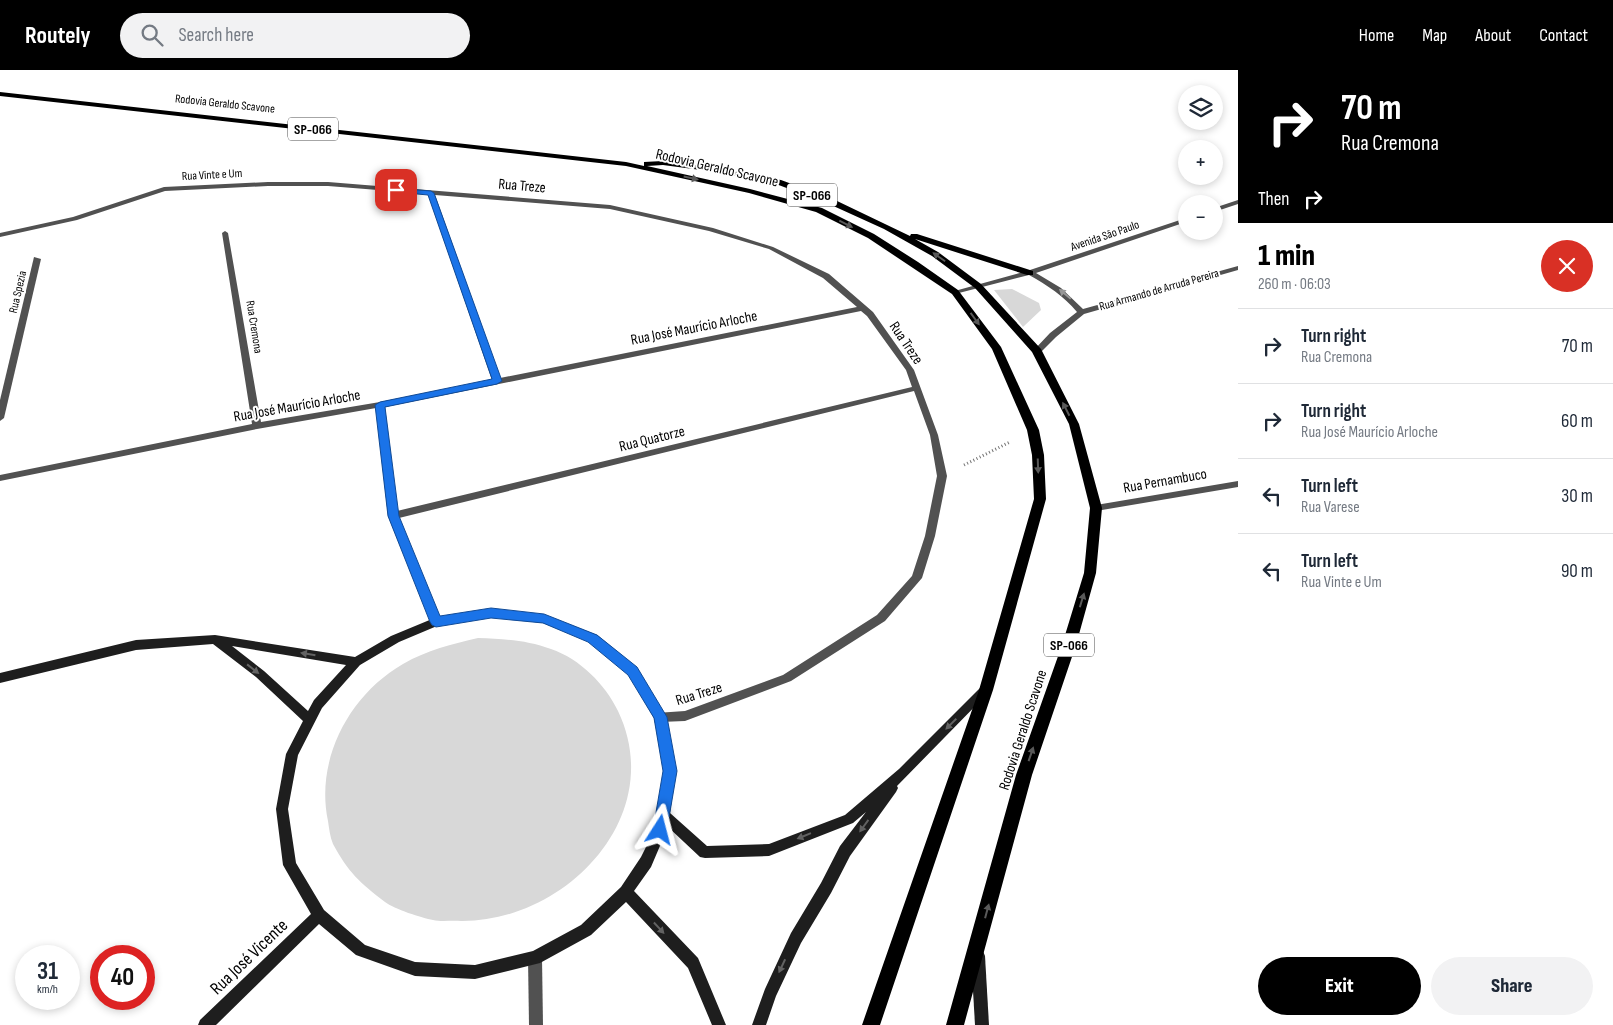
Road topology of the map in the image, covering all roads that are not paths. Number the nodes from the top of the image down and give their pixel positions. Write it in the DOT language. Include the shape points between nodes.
graph roads {
  1 [pos="0,94"];
  2 [pos="626,164"];
  3 [pos="431,193"];
  4 [pos="1238,202"];
  5 [pos="1223,207"];
  6 [pos="1178,223"];
  7 [pos="887,227"];
  8 [pos="226,233"];
  9 [pos="0,235"];
  10 [pos="37,259"];
  11 [pos="1238,268"];
  12 [pos="1030,273"];
  13 [pos="978,286"];
  14 [pos="955,292"];
  15 [pos="863,308"];
  16 [pos="1081,312"];
  17 [pos="1037,351"];
  18 [pos="497,381"];
  19 [pos="916,388"];
  20 [pos="380,405"];
  21 [pos="0,418"];
  22 [pos="258,426"];
  23 [pos="0,478"];
  24 [pos="1238,484"];
  25 [pos="1096,508"];
  26 [pos="393,516"];
  27 [pos="436,622"];
  28 [pos="215,639"];
  29 [pos="356,662"];
  30 [pos="0,678"];
  31 [pos="986,690"];
  32 [pos="660,717"];
  33 [pos="310,720"];
  34 [pos="903,773"];
  35 [pos="663,815"];
  36 [pos="626,892"];
  37 [pos="319,915"];
  38 [pos="978,946"];
  39 [pos="535,958"];
  40 [pos="206,1025"];
  41 [pos="536,1025"];
  42 [pos="719,1025"];
  43 [pos="758,1025"];
  44 [pos="871,1025"];
  45 [pos="955,1025"];
  46 [pos="982,1025"];
  1 -- 2 [label="main road, Rodovia Geraldo Scavone / SP-066"];
  2 -- 7 [label="main road, Rodovia Geraldo Scavone / SP-066" via="672,164 778,182"];
  2 -- 14 [label="main road, Rodovia Geraldo Scavone, one-way" via="820,210 871,236"];
  3 -- 9 [label="street, Rua Vinte e Um" via="328,184 164,189 75,219"];
  3 -- 15 [label="street, Rua Treze" via="610,207 711,229 771,248 826,276"];
  3 -- 18 [label="street"];
  4 -- 5 [label="street"];
  6 -- 12 [label="street, Avenida São Paulo"];
  7 -- 12 [label="main road"];
  13 -- 7 [label="main road, Rodovia Geraldo Scavone / SP-066, one-way" via="935,254"];
  8 -- 22 [label="street, Rua Cremona"];
  10 -- 21 [label="street, Rua Spezia"];
  11 -- 16 [label="street, Rua Armando de Arruda Pereira"];
  12 -- 13 [label="street, Avenida São Paulo"];
  16 -- 12 [label="street, one-way" via="1049,282"];
  13 -- 14 [label="street, Avenida São Paulo"];
  13 -- 17 [label="main road, Rodovia Geraldo Scavone / SP-066"];
  14 -- 31 [label="main road, Rodovia Geraldo Scavone, one-way" via="997,349 1033,430 1038,456 1040,499"];
  15 -- 18 [label="street, Rua José Maurício Arloche"];
  15 -- 19 [label="street, Rua Treze" via="910,370"];
  16 -- 17 [label="street"];
  25 -- 17 [label="main road, Rodovia Geraldo Scavone / SP-066, one-way" via="1074,424"];
  18 -- 20 [label="street, Rua José Maurício Arloche"];
  19 -- 26 [label="street, Rua Quatorze"];
  19 -- 32 [label="street, Rua Treze" via="934,435 942,476 930,536 917,578 881,618 787,678 685,716"];
  20 -- 22 [label="street, Rua José Maurício Arloche"];
  20 -- 26 [label="street"];
  22 -- 23 [label="street, Rua José Maurício Arloche"];
  24 -- 25 [label="street, Rua Pernambuco"];
  38 -- 25 [label="main road, Rodovia Geraldo Scavone / SP-066, one-way" via="1024,775 1090,573"];
  26 -- 27 [label="street"];
  27 -- 29 [label="street" via="395,639"];
  27 -- 32 [label="street" via="491,613 544,619 593,638 633,671"];
  29 -- 28 [label="street, one-way"];
  28 -- 30 [label="street" via="136,645"];
  28 -- 33 [label="street, one-way" via="260,674"];
  29 -- 33 [label="street" via="318,704"];
  31 -- 34 [label="street, one-way"];
  31 -- 44 [label="main road, Rodovia Geraldo Scavone"];
  32 -- 35 [label="street" via="670,771"];
  33 -- 37 [label="street" via="292,754 282,809 290,865"];
  34 -- 35 [label="street, one-way" via="849,819 769,850 704,852"];
  34 -- 43 [label="street, one-way" via="845,851 796,938"];
  35 -- 36 [label="street" via="646,862"];
  36 -- 39 [label="street" via="586,930"];
  36 -- 42 [label="street, one-way" via="693,963"];
  37 -- 39 [label="street" via="361,950 415,969 475,972"];
  37 -- 40 [label="street, Rua José Vicente"];
  38 -- 45 [label="main road, Rodovia Geraldo Scavone / SP-066"];
  38 -- 46 [label="street"];
  39 -- 41 [label="street"];
}
